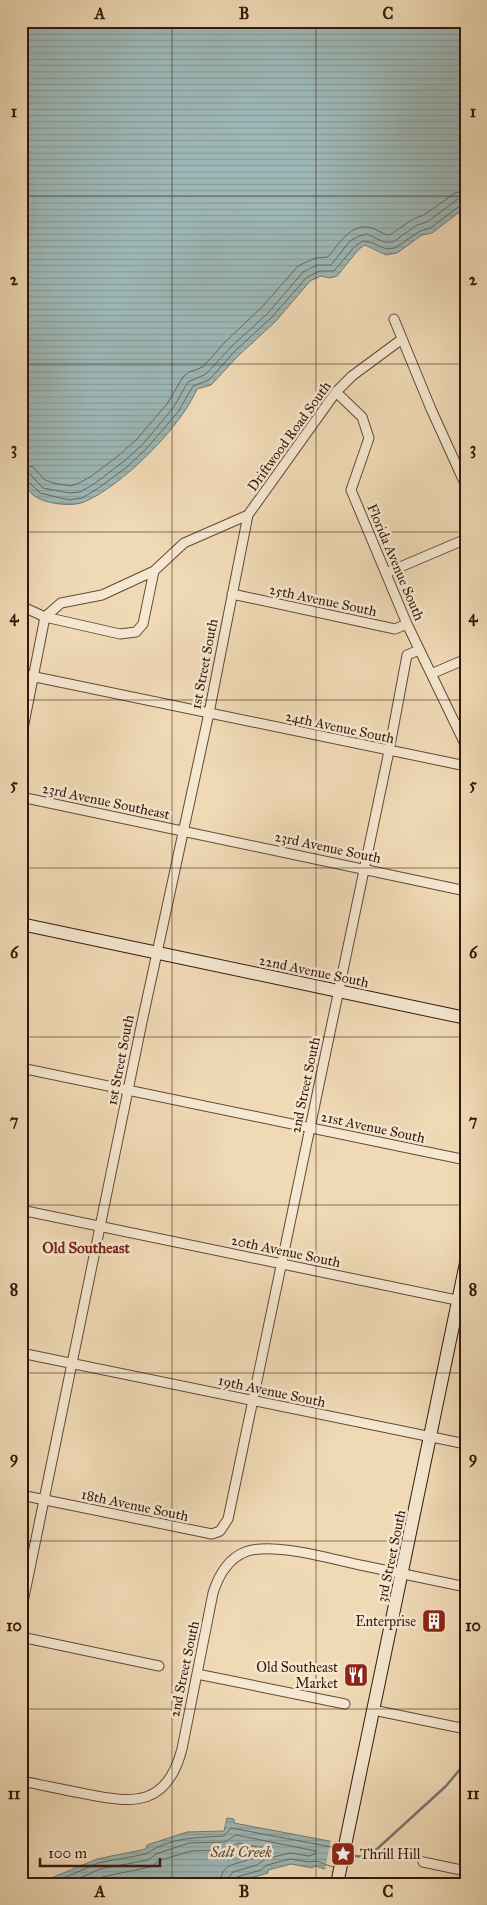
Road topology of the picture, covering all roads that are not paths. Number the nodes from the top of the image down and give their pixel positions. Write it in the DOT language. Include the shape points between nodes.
graph roads {
  1 [pos="394,319"];
  2 [pos="402,339"];
  3 [pos="336,392"];
  4 [pos="463,470"];
  5 [pos="466,486"];
  6 [pos="248,515"];
  7 [pos="466,539"];
  8 [pos="154,571"];
  9 [pos="386,573"];
  10 [pos="232,594"];
  11 [pos="21,606"];
  12 [pos="45,618"];
  13 [pos="407,624"];
  14 [pos="419,650"];
  15 [pos="466,659"];
  16 [pos="21,674"];
  17 [pos="431,674"];
  18 [pos="34,677"];
  19 [pos="209,713"];
  20 [pos="21,739"];
  21 [pos="466,746"];
  22 [pos="389,751"];
  23 [pos="466,766"];
  24 [pos="21,797"];
  25 [pos="184,831"];
  26 [pos="364,869"];
  27 [pos="466,891"];
  28 [pos="21,924"];
  29 [pos="156,953"];
  30 [pos="338,991"];
  31 [pos="466,1018"];
  32 [pos="21,1068"];
  33 [pos="128,1090"];
  34 [pos="310,1128"];
  35 [pos="466,1160"];
  36 [pos="21,1210"];
  37 [pos="100,1226"];
  38 [pos="466,1263"];
  39 [pos="281,1264"];
  40 [pos="462,1302"];
  41 [pos="21,1353"];
  42 [pos="72,1364"];
  43 [pos="252,1401"];
  44 [pos="431,1437"];
  45 [pos="466,1444"];
  46 [pos="21,1495"];
  47 [pos="44,1499"];
  48 [pos="220,1531"];
  49 [pos="402,1574"];
  50 [pos="466,1587"];
  51 [pos="21,1612"];
  52 [pos="21,1638"];
  53 [pos="159,1666"];
  54 [pos="197,1674"];
  55 [pos="345,1704"];
  56 [pos="373,1710"];
  57 [pos="466,1729"];
  58 [pos="21,1781"];
  59 [pos="423,1862"];
  60 [pos="466,1871"];
  61 [pos="338,1878"];
  1 -- 2 [label="street"];
  2 -- 3 [label="street, Driftwood Road South"];
  2 -- 4 [label="street" via="431,409"];
  3 -- 6 [label="street, Driftwood Road South"];
  3 -- 9 [label="street, Florida Avenue South" via="362,418 369,438 350,490"];
  4 -- 5 [label="street"];
  6 -- 8 [label="street" via="184,543"];
  6 -- 10 [label="street, 1st Street South"];
  7 -- 9 [label="street"];
  8 -- 12 [label="street" via="102,595 62,603"];
  8 -- 12 [label="street" via="143,624 136,632 120,634"];
  9 -- 13 [label="street, Florida Avenue South"];
  10 -- 13 [label="street, 25th Avenue South" via="395,629"];
  10 -- 19 [label="street, 1st Street South"];
  11 -- 12 [label="street"];
  12 -- 18 [label="street"];
  13 -- 14 [label="street, Florida Avenue South"];
  14 -- 17 [label="street, Florida Avenue South"];
  14 -- 22 [label="street, 2nd Street South" via="407,655"];
  15 -- 17 [label="street"];
  16 -- 18 [label="street, 24th Avenue South"];
  17 -- 21 [label="street, Florida Avenue South"];
  18 -- 19 [label="street, 24th Avenue South"];
  18 -- 20 [label="street"];
  19 -- 22 [label="street, 24th Avenue South"];
  19 -- 25 [label="street, 1st Street South"];
  22 -- 23 [label="street, 24th Avenue South"];
  22 -- 26 [label="street, 2nd Street South"];
  24 -- 25 [label="street, 23rd Avenue Southeast"];
  25 -- 26 [label="street, 23rd Avenue South"];
  25 -- 29 [label="street, 1st Street South"];
  26 -- 27 [label="street, 23rd Avenue South"];
  26 -- 30 [label="street, 2nd Street South"];
  28 -- 29 [label="street, 22nd Avenue South"];
  29 -- 30 [label="street, 22nd Avenue South"];
  29 -- 33 [label="street, 1st Street South"];
  30 -- 31 [label="street, 22nd Avenue South"];
  30 -- 34 [label="street, 2nd Street South"];
  32 -- 33 [label="street, 21st Avenue South"];
  33 -- 34 [label="street, 21st Avenue South"];
  33 -- 37 [label="street, 1st Street South"];
  34 -- 35 [label="street, 21st Avenue South"];
  34 -- 39 [label="street, 2nd Street South"];
  36 -- 37 [label="street, 20th Avenue South"];
  37 -- 39 [label="street, 20th Avenue South"];
  37 -- 42 [label="street, 1st Street South"];
  38 -- 40 [label="street, 3rd Street South"];
  39 -- 40 [label="street, 20th Avenue South"];
  39 -- 43 [label="street, 2nd Street South"];
  40 -- 44 [label="street, 3rd Street South"];
  41 -- 42 [label="street, 19th Avenue South"];
  42 -- 43 [label="street, 19th Avenue South"];
  42 -- 47 [label="street, 1st Street South"];
  43 -- 44 [label="street, 19th Avenue South"];
  43 -- 48 [label="street, 2nd Street South" via="228,1519"];
  44 -- 45 [label="street, 19th Avenue South"];
  44 -- 49 [label="street, 3rd Street South"];
  46 -- 47 [label="street, 18th Avenue South"];
  47 -- 48 [label="street, 18th Avenue South" via="196,1532 212,1534"];
  47 -- 51 [label="street, 1st Street South"];
  49 -- 50 [label="street"];
  49 -- 54 [label="street, 2nd Street South" via="293,1551 258,1549 244,1553 227,1565 218,1579"];
  49 -- 56 [label="street, 3rd Street South"];
  52 -- 53 [label="street"];
  54 -- 55 [label="street"];
  54 -- 58 [label="street, 2nd Street South" via="176,1769 153,1794 133,1800 116,1800"];
  56 -- 57 [label="street"];
  56 -- 61 [label="street, 3rd Street South"];
  59 -- 60 [label="street"];
}
